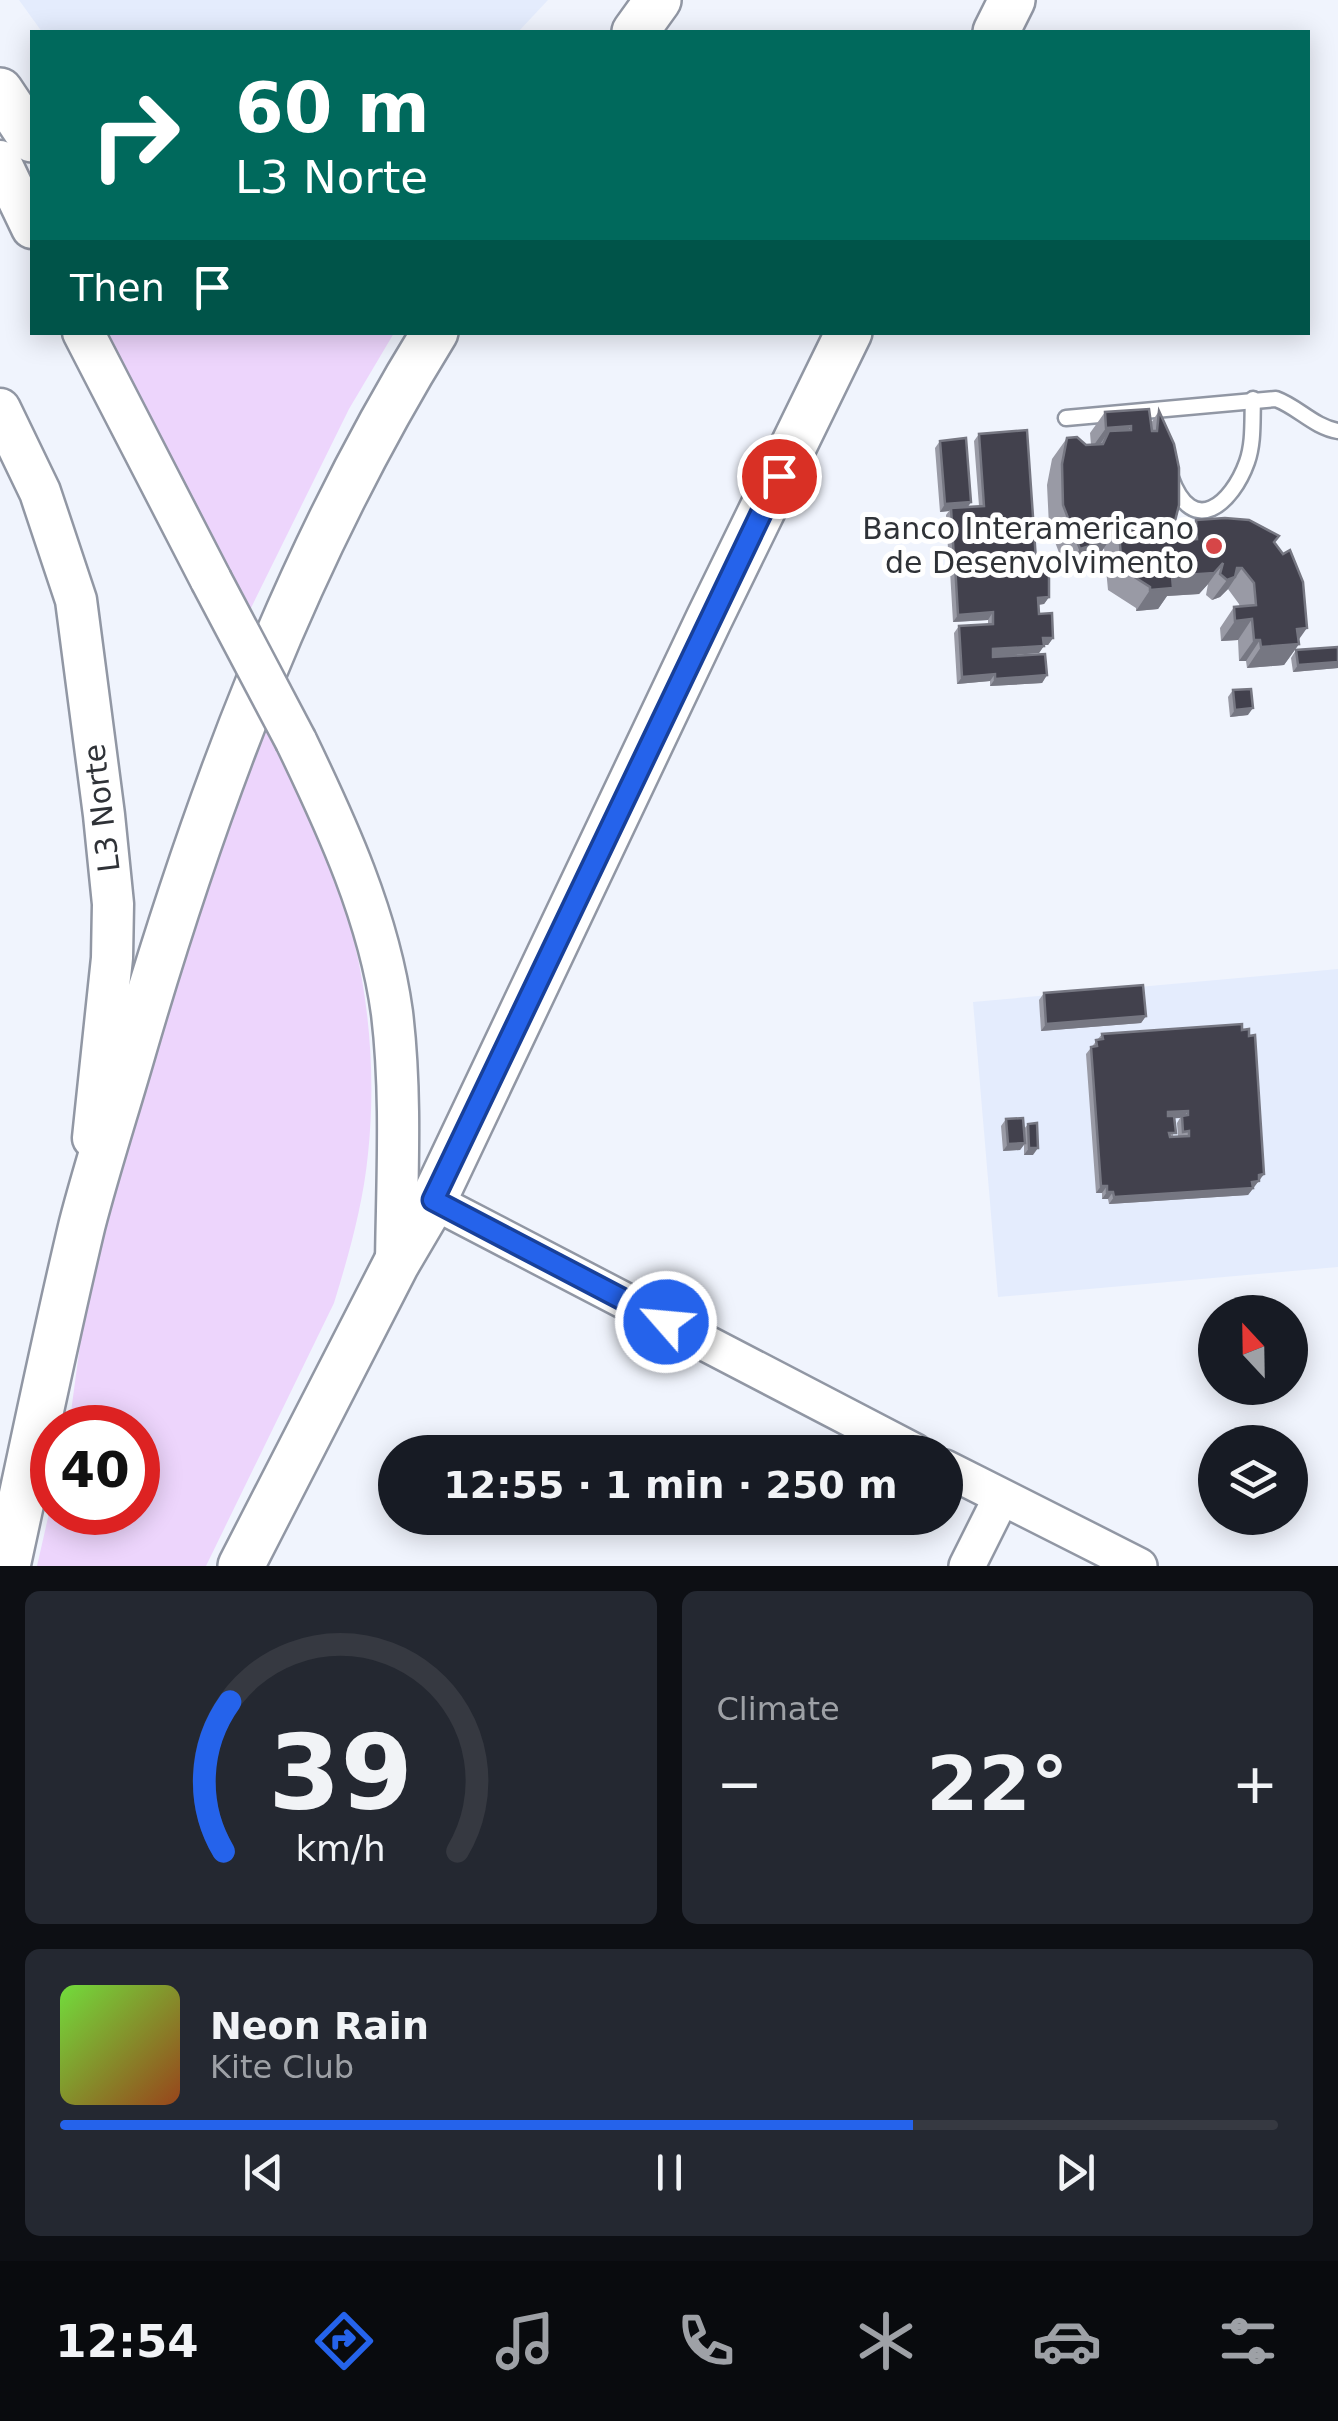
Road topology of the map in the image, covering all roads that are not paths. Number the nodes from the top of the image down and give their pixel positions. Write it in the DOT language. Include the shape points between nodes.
graph roads {
  1 [pos="658,0"];
  2 [pos="1012,0"];
  3 [pos="636,30"];
  4 [pos="997,30"];
  5 [pos="0,92"];
  6 [pos="30,136"];
  7 [pos="0,162"];
  8 [pos="30,224"];
  9 [pos="86,335"];
  10 [pos="432,335"];
  11 [pos="848,335"];
  12 [pos="1252,399"];
  13 [pos="0,409"];
  14 [pos="1066,418"];
  15 [pos="1338,431"];
  16 [pos="1168,470"];
  17 [pos="433,1200"];
  18 [pos="83,1222"];
  19 [pos="396,1264"];
  20 [pos="882,1435"];
  21 [pos="963,1478"];
  22 [pos="1001,1498"];
  23 [pos="7,1566"];
  24 [pos="240,1566"];
  25 [pos="968,1566"];
  26 [pos="1138,1566"];
  1 -- 3 [label="main road"];
  2 -- 4 [label="main road"];
  5 -- 6 [label="main road"];
  7 -- 8 [label="main road"];
  9 -- 19 [label="main road, bridge" via="296,741 355,875 392,1013"];
  10 -- 18 [label="main road, L3 Norte" via="282,620 233,742 159,962"];
  11 -- 17 [label="main road"];
  12 -- 14 [label="lane" via="1158,417"];
  12 -- 15 [label="lane" via="1276,399"];
  12 -- 16 [label="lane" via="1248,460 1222,504 1200,512 1189,508"];
  13 -- 18 [label="main road, L3 Norte" via="40,492 76,600 113,904"];
  17 -- 19 [label="main road"];
  17 -- 20 [label="street"];
  18 -- 23 [label="main road, L3 Norte"];
  19 -- 24 [label="main road"];
  21 -- 22 [label="street"];
  22 -- 25 [label="street"];
  22 -- 26 [label="street"];
}
